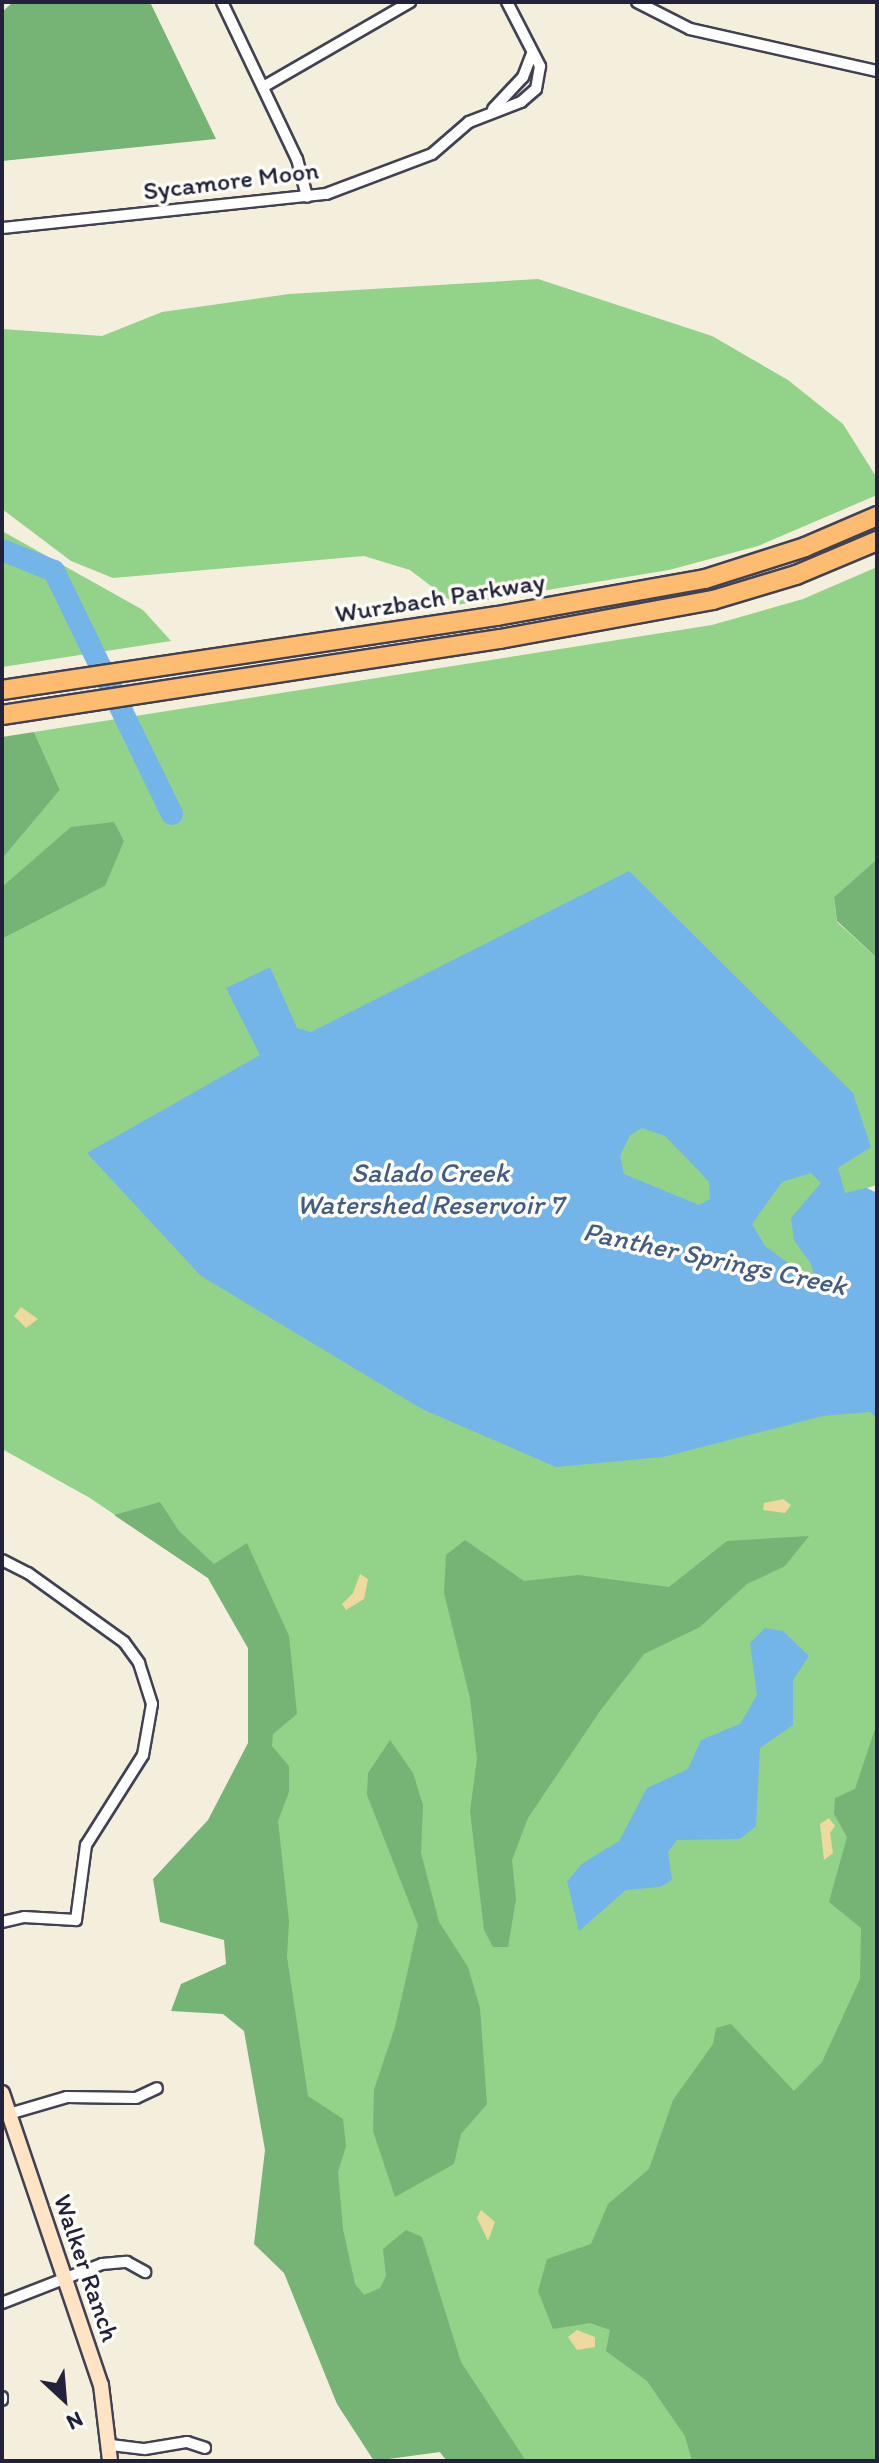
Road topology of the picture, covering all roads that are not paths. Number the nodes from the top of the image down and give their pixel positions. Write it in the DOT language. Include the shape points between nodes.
graph roads {
  1 [pos="222,2"];
  2 [pos="410,2"];
  3 [pos="507,2"];
  4 [pos="637,2"];
  5 [pos="532,53"];
  6 [pos="877,71"];
  7 [pos="263,87"];
  8 [pos="493,110"];
  9 [pos="307,197"];
  10 [pos="2,228"];
  11 [pos="877,516"];
  12 [pos="877,541"];
  13 [pos="2,690"];
  14 [pos="2,715"];
  15 [pos="2,1560"];
  16 [pos="2,1922"];
  17 [pos="157,2088"];
  18 [pos="2,2093"];
  19 [pos="6,2115"];
  20 [pos="145,2272"];
  21 [pos="65,2278"];
  22 [pos="2,2303"];
  23 [pos="111,2445"];
  24 [pos="205,2448"];
  25 [pos="110,2461"];
  1 -- 7 [label="street"];
  2 -- 7 [label="street"];
  3 -- 5 [label="street"];
  4 -- 6 [label="street" via="714,36"];
  5 -- 8 [label="street, Sycamore Moon" via="523,77"];
  5 -- 8 [label="street, Sycamore Moon" via="540,66 536,89 521,102"];
  7 -- 9 [label="street" via="297,159"];
  8 -- 9 [label="street, Sycamore Moon" via="432,154 341,190"];
  9 -- 10 [label="street, Sycamore Moon"];
  11 -- 13 [label="highway, Wurzbach Parkway" via="805,547 705,579"];
  12 -- 14 [label="highway, Wurzbach Parkway" via="796,575 713,600"];
  15 -- 16 [label="street" via="42,1581 124,1642 139,1663 152,1704 143,1755 86,1845 76,1920 24,1917"];
  17 -- 19 [label="street" via="136,2098 67,2097"];
  18 -- 19 [label="street, Walker Ranch"];
  19 -- 21 [label="street, Walker Ranch"];
  20 -- 21 [label="street" via="114,2262"];
  21 -- 22 [label="street"];
  21 -- 23 [label="street, Walker Ranch" via="101,2385"];
  23 -- 24 [label="street" via="145,2449 187,2442"];
  23 -- 25 [label="street, Walker Ranch"];
}
